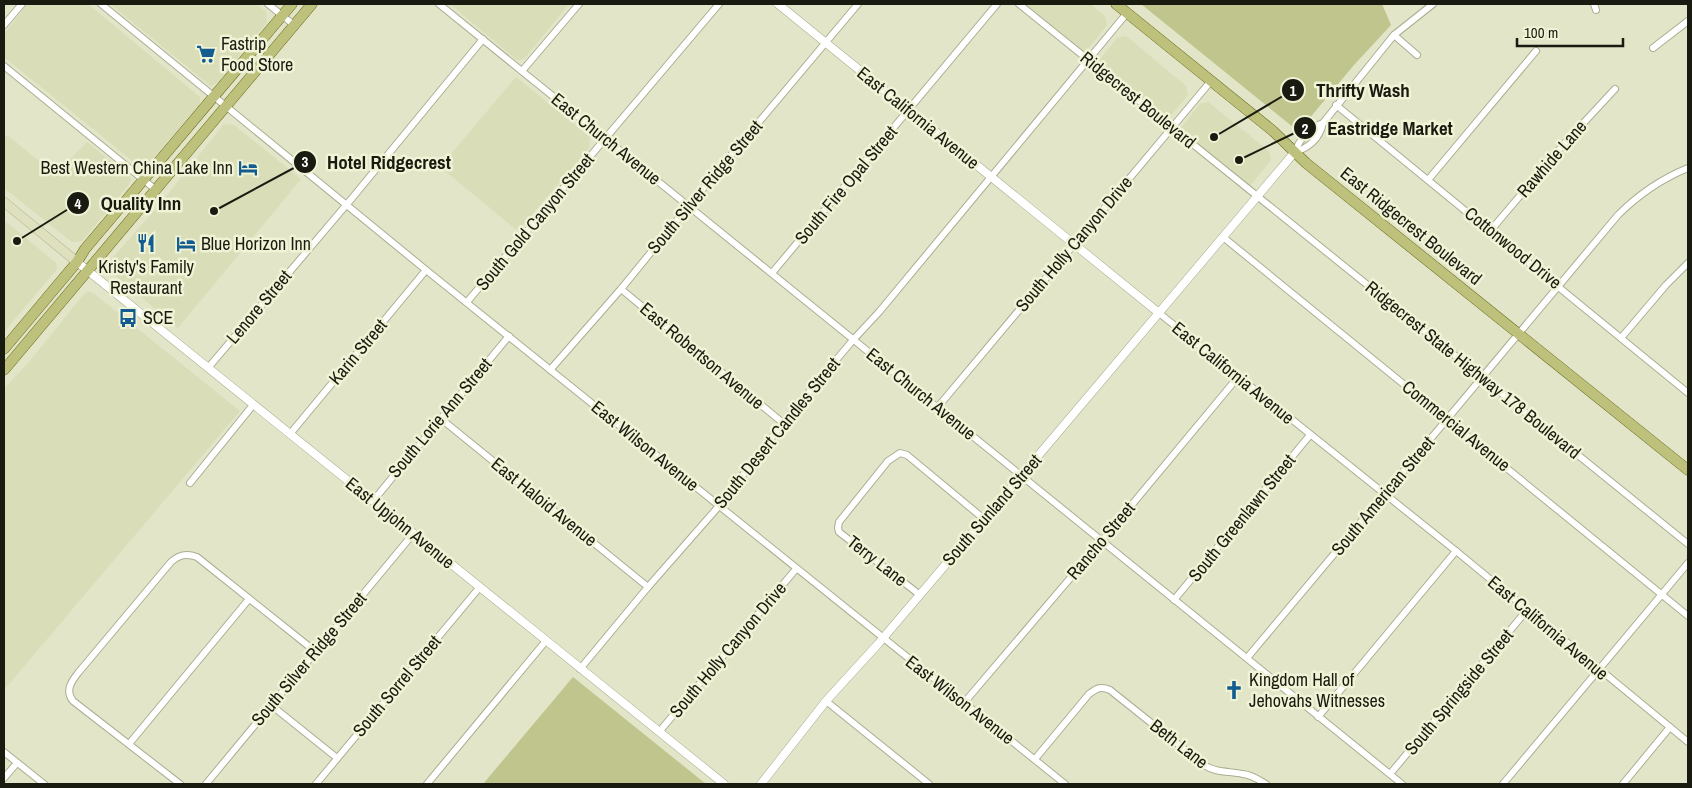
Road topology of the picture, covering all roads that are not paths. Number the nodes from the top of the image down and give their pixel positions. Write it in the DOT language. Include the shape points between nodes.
graph roads {
  1 [pos="22,4"];
  2 [pos="101,4"];
  3 [pos="268,4"];
  4 [pos="292,4"];
  5 [pos="312,4"];
  6 [pos="439,4"];
  7 [pos="579,4"];
  8 [pos="718,4"];
  9 [pos="778,4"];
  10 [pos="858,4"];
  11 [pos="997,4"];
  12 [pos="1019,4"];
  13 [pos="1116,4"];
  14 [pos="1433,4"];
  15 [pos="1127,13"];
  16 [pos="282,16"];
  17 [pos="1688,21"];
  18 [pos="294,25"];
  19 [pos="4,26"];
  20 [pos="1394,35"];
  21 [pos="483,39"];
  22 [pos="825,42"];
  23 [pos="1653,48"];
  24 [pos="1536,51"];
  25 [pos="1417,55"];
  26 [pos="1089,60"];
  27 [pos="4,66"];
  28 [pos="522,72"];
  29 [pos="1211,81"];
  30 [pos="1615,89"];
  31 [pos="214,96"];
  32 [pos="1336,105"];
  33 [pos="226,107"];
  34 [pos="909,111"];
  35 [pos="1322,123"];
  36 [pos="1172,128"];
  37 [pos="605,138"];
  38 [pos="1294,152"];
  39 [pos="1688,168"];
  40 [pos="990,178"];
  41 [pos="144,180"];
  42 [pos="1428,180"];
  43 [pos="156,190"];
  44 [pos="1258,195"];
  45 [pos="4,202"];
  46 [pos="347,203"];
  47 [pos="688,206"];
  48 [pos="1491,230"];
  49 [pos="1223,237"];
  50 [pos="1074,244"];
  51 [pos="77,262"];
  52 [pos="1688,263"];
  53 [pos="426,270"];
  54 [pos="88,271"];
  55 [pos="772,273"];
  56 [pos="1559,285"];
  57 [pos="621,289"];
  58 [pos="467,302"];
  59 [pos="1159,313"];
  60 [pos="1519,333"];
  61 [pos="509,336"];
  62 [pos="1621,338"];
  63 [pos="853,340"];
  64 [pos="4,349"];
  65 [pos="208,368"];
  66 [pos="4,370"];
  67 [pos="550,370"];
  68 [pos="1238,377"];
  69 [pos="1482,378"];
  70 [pos="1687,390"];
  71 [pos="253,404"];
  72 [pos="937,408"];
  73 [pos="440,418"];
  74 [pos="1448,418"];
  75 [pos="783,424"];
  76 [pos="290,434"];
  77 [pos="1310,436"];
  78 [pos="1688,470"];
  79 [pos="1021,476"];
  80 [pos="190,483"];
  81 [pos="1384,495"];
  82 [pos="373,501"];
  83 [pos="719,506"];
  84 [pos="984,519"];
  85 [pos="413,534"];
  86 [pos="1101,542"];
  87 [pos="1688,544"];
  88 [pos="1456,552"];
  89 [pos="1688,563"];
  90 [pos="796,569"];
  91 [pos="648,587"];
  92 [pos="479,588"];
  93 [pos="1662,594"];
  94 [pos="920,595"];
  95 [pos="249,599"];
  96 [pos="1174,600"];
  97 [pos="1528,610"];
  98 [pos="1688,616"];
  99 [pos="883,638"];
  100 [pos="545,642"];
  101 [pos="316,652"];
  102 [pos="1247,658"];
  103 [pos="580,669"];
  104 [pos="1599,670"];
  105 [pos="826,701"];
  106 [pos="963,704"];
  107 [pos="271,705"];
  108 [pos="1318,717"];
  109 [pos="1670,727"];
  110 [pos="659,732"];
  111 [pos="1688,742"];
  112 [pos="129,744"];
  113 [pos="4,752"];
  114 [pos="337,758"];
  115 [pos="1035,759"];
  116 [pos="16,763"];
  117 [pos="1390,774"];
  118 [pos="4,778"];
  119 [pos="44,784"];
  120 [pos="180,784"];
  121 [pos="206,784"];
  122 [pos="316,784"];
  123 [pos="426,784"];
  124 [pos="724,784"];
  125 [pos="761,784"];
  126 [pos="928,784"];
  127 [pos="1065,784"];
  128 [pos="1266,784"];
  129 [pos="1402,784"];
  130 [pos="1503,784"];
  131 [pos="1623,784"];
  1 -- 19 [label="street"];
  2 -- 31 [label="street, East Wilson Avenue"];
  3 -- 16 [label="street"];
  4 -- 16 [label="main road"];
  5 -- 18 [label="main road"];
  6 -- 21 [label="street, East Church Avenue"];
  7 -- 28 [label="street"];
  8 -- 37 [label="street, South Gold Canyon Street"];
  9 -- 22 [label="street, East California Avenue"];
  10 -- 22 [label="street, South Silver Ridge Street"];
  11 -- 34 [label="street, South Fire Opal Street"];
  12 -- 26 [label="street, Ridgecrest Boulevard"];
  13 -- 15 [label="main road, East Ridgecrest Boulevard"];
  14 -- 20 [label="street"];
  15 -- 26 [label="street, South Desert Candles Street"];
  15 -- 29 [label="main road, East Ridgecrest Boulevard"];
  16 -- 18 [label="street"];
  16 -- 31 [label="main road"];
  17 -- 23 [label="street"];
  18 -- 33 [label="main road"];
  20 -- 25 [label="street"];
  20 -- 32 [label="street"];
  21 -- 28 [label="street, East Church Avenue"];
  21 -- 46 [label="street, Lenore Street"];
  22 -- 34 [label="street, East California Avenue"];
  22 -- 47 [label="street, South Silver Ridge Street"];
  24 -- 42 [label="street"];
  26 -- 36 [label="street, Ridgecrest Boulevard"];
  26 -- 40 [label="street, South Desert Candles Street"];
  27 -- 41 [label="street"];
  28 -- 37 [label="street, East Church Avenue"];
  29 -- 36 [label="street, South Holly Canyon Drive"];
  29 -- 38 [label="main road, East Ridgecrest Boulevard"];
  30 -- 48 [label="street, Rawhide Lane"];
  31 -- 33 [label="street, East Wilson Avenue"];
  31 -- 41 [label="main road"];
  32 -- 35 [label="street"];
  32 -- 42 [label="street, Cottonwood Drive"];
  33 -- 43 [label="main road"];
  33 -- 46 [label="street, East Wilson Avenue"];
  34 -- 40 [label="street, East California Avenue"];
  34 -- 55 [label="street, South Fire Opal Street"];
  35 -- 38 [label="street" via="1313,126"];
  35 -- 38 [label="street" via="1320,133 1307,148"];
  36 -- 44 [label="street, Ridgecrest Boulevard"];
  36 -- 50 [label="street, South Holly Canyon Drive"];
  37 -- 47 [label="street, East Church Avenue"];
  37 -- 58 [label="street, South Gold Canyon Street"];
  38 -- 44 [label="street, South Sunland Street"];
  38 -- 60 [label="main road, East Ridgecrest Boulevard"];
  39 -- 56 [label="street, South American Street" via="1634,200"];
  40 -- 50 [label="street, East California Avenue"];
  40 -- 63 [label="street, South Desert Candles Street"];
  41 -- 43 [label="street"];
  41 -- 51 [label="main road"];
  42 -- 48 [label="street, Cottonwood Drive"];
  43 -- 54 [label="main road"];
  44 -- 49 [label="street, South Sunland Street"];
  44 -- 69 [label="street, Ridgecrest State Highway 178 Boulevard"];
  45 -- 51 [label="main road"];
  46 -- 53 [label="street, East Wilson Avenue"];
  46 -- 65 [label="street, Lenore Street"];
  47 -- 55 [label="street, East Church Avenue"];
  47 -- 57 [label="street, South Silver Ridge Street"];
  48 -- 56 [label="street, Cottonwood Drive"];
  49 -- 59 [label="street, South Sunland Street"];
  49 -- 74 [label="street, Commercial Avenue"];
  50 -- 59 [label="street, East California Avenue"];
  50 -- 72 [label="street, South Holly Canyon Drive"];
  51 -- 54 [label="street, East Upjohn Avenue"];
  51 -- 64 [label="main road"];
  52 -- 62 [label="street"];
  53 -- 58 [label="street, East Wilson Avenue"];
  53 -- 76 [label="street, Karin Street"];
  54 -- 65 [label="street, East Upjohn Avenue"];
  54 -- 66 [label="main road"];
  55 -- 63 [label="street, East Church Avenue"];
  56 -- 60 [label="street, South American Street"];
  56 -- 62 [label="street, Cottonwood Drive"];
  57 -- 67 [label="street, South Silver Ridge Street"];
  57 -- 75 [label="street, East Robertson Avenue"];
  58 -- 61 [label="street, East Wilson Avenue"];
  59 -- 68 [label="street, East California Avenue"];
  59 -- 79 [label="street, South Sunland Street"];
  60 -- 69 [label="street, South American Street"];
  60 -- 78 [label="main road, East Ridgecrest Boulevard"];
  61 -- 67 [label="street, East Wilson Avenue"];
  61 -- 73 [label="street, South Lorie Ann Street"];
  62 -- 70 [label="street, Cottonwood Drive"];
  63 -- 72 [label="street, East Church Avenue"];
  63 -- 75 [label="street, South Desert Candles Street"];
  65 -- 71 [label="street, East Upjohn Avenue"];
  67 -- 83 [label="street, East Wilson Avenue"];
  68 -- 77 [label="street, East California Avenue"];
  68 -- 86 [label="street, Rancho Street"];
  69 -- 74 [label="street, South American Street"];
  69 -- 87 [label="street, Ridgecrest State Highway 178 Boulevard"];
  71 -- 76 [label="street, East Upjohn Avenue"];
  71 -- 80 [label="street"];
  72 -- 79 [label="street, East Church Avenue"];
  73 -- 82 [label="street, South Lorie Ann Street"];
  73 -- 91 [label="street, East Haloid Avenue"];
  74 -- 81 [label="street, South American Street"];
  74 -- 93 [label="street, Commercial Avenue"];
  75 -- 83 [label="street, South Desert Candles Street"];
  76 -- 82 [label="street, East Upjohn Avenue"];
  77 -- 81 [label="street, East California Avenue"];
  77 -- 96 [label="street, South Greenlawn Street"];
  79 -- 84 [label="street, South Sunland Street"];
  79 -- 86 [label="street, East Church Avenue"];
  81 -- 88 [label="street, East California Avenue"];
  81 -- 102 [label="street, South American Street"];
  82 -- 85 [label="street, East Upjohn Avenue"];
  83 -- 90 [label="street, East Wilson Avenue"];
  83 -- 91 [label="street, South Desert Candles Street"];
  84 -- 94 [label="street, South Sunland Street"];
  84 -- 94 [label="street, Terry Lane" via="907,455 900,453 888,461 838,526 839,532"];
  85 -- 92 [label="street, East Upjohn Avenue"];
  85 -- 101 [label="street, South Silver Ridge Street"];
  86 -- 96 [label="street, East Church Avenue"];
  86 -- 106 [label="street, Rancho Street"];
  88 -- 97 [label="street, East California Avenue"];
  88 -- 108 [label="street"];
  89 -- 93 [label="street"];
  90 -- 99 [label="street, East Wilson Avenue"];
  90 -- 110 [label="street, South Holly Canyon Drive"];
  91 -- 103 [label="street, South Desert Candles Street"];
  92 -- 100 [label="street, East Upjohn Avenue"];
  92 -- 114 [label="street, South Sorrel Street"];
  93 -- 98 [label="street, Commercial Avenue"];
  93 -- 104 [label="street"];
  94 -- 99 [label="street, South Sunland Street"];
  95 -- 101 [label="street"];
  95 -- 112 [label="street"];
  95 -- 112 [label="street" via="196,557 188,554 176,558 78,673 69,688 70,697"];
  96 -- 102 [label="street, East Church Avenue"];
  97 -- 104 [label="street, East California Avenue"];
  97 -- 117 [label="street, South Springside Street"];
  99 -- 105 [label="street, South Sunland Street"];
  99 -- 106 [label="street, East Wilson Avenue"];
  100 -- 103 [label="street, East Upjohn Avenue"];
  100 -- 123 [label="street"];
  101 -- 107 [label="street, South Silver Ridge Street"];
  102 -- 108 [label="street, East Church Avenue"];
  103 -- 110 [label="street, East Upjohn Avenue"];
  104 -- 109 [label="street, East California Avenue"];
  104 -- 130 [label="street"];
  105 -- 125 [label="street, South Sunland Street"];
  105 -- 126 [label="street"];
  106 -- 115 [label="street, East Wilson Avenue"];
  107 -- 114 [label="street"];
  107 -- 121 [label="street, South Silver Ridge Street"];
  108 -- 117 [label="street, East Church Avenue"];
  109 -- 111 [label="street, East California Avenue"];
  109 -- 131 [label="street"];
  110 -- 124 [label="street, East Upjohn Avenue"];
  112 -- 120 [label="street"];
  113 -- 116 [label="street"];
  114 -- 122 [label="street, South Sorrel Street"];
  115 -- 127 [label="street, East Wilson Avenue"];
  115 -- 128 [label="street, Beth Lane" via="1089,694 1100,688 1110,690 1211,770 1245,774"];
  116 -- 118 [label="street"];
  116 -- 119 [label="street"];
  117 -- 129 [label="street, East Church Avenue"];
}
